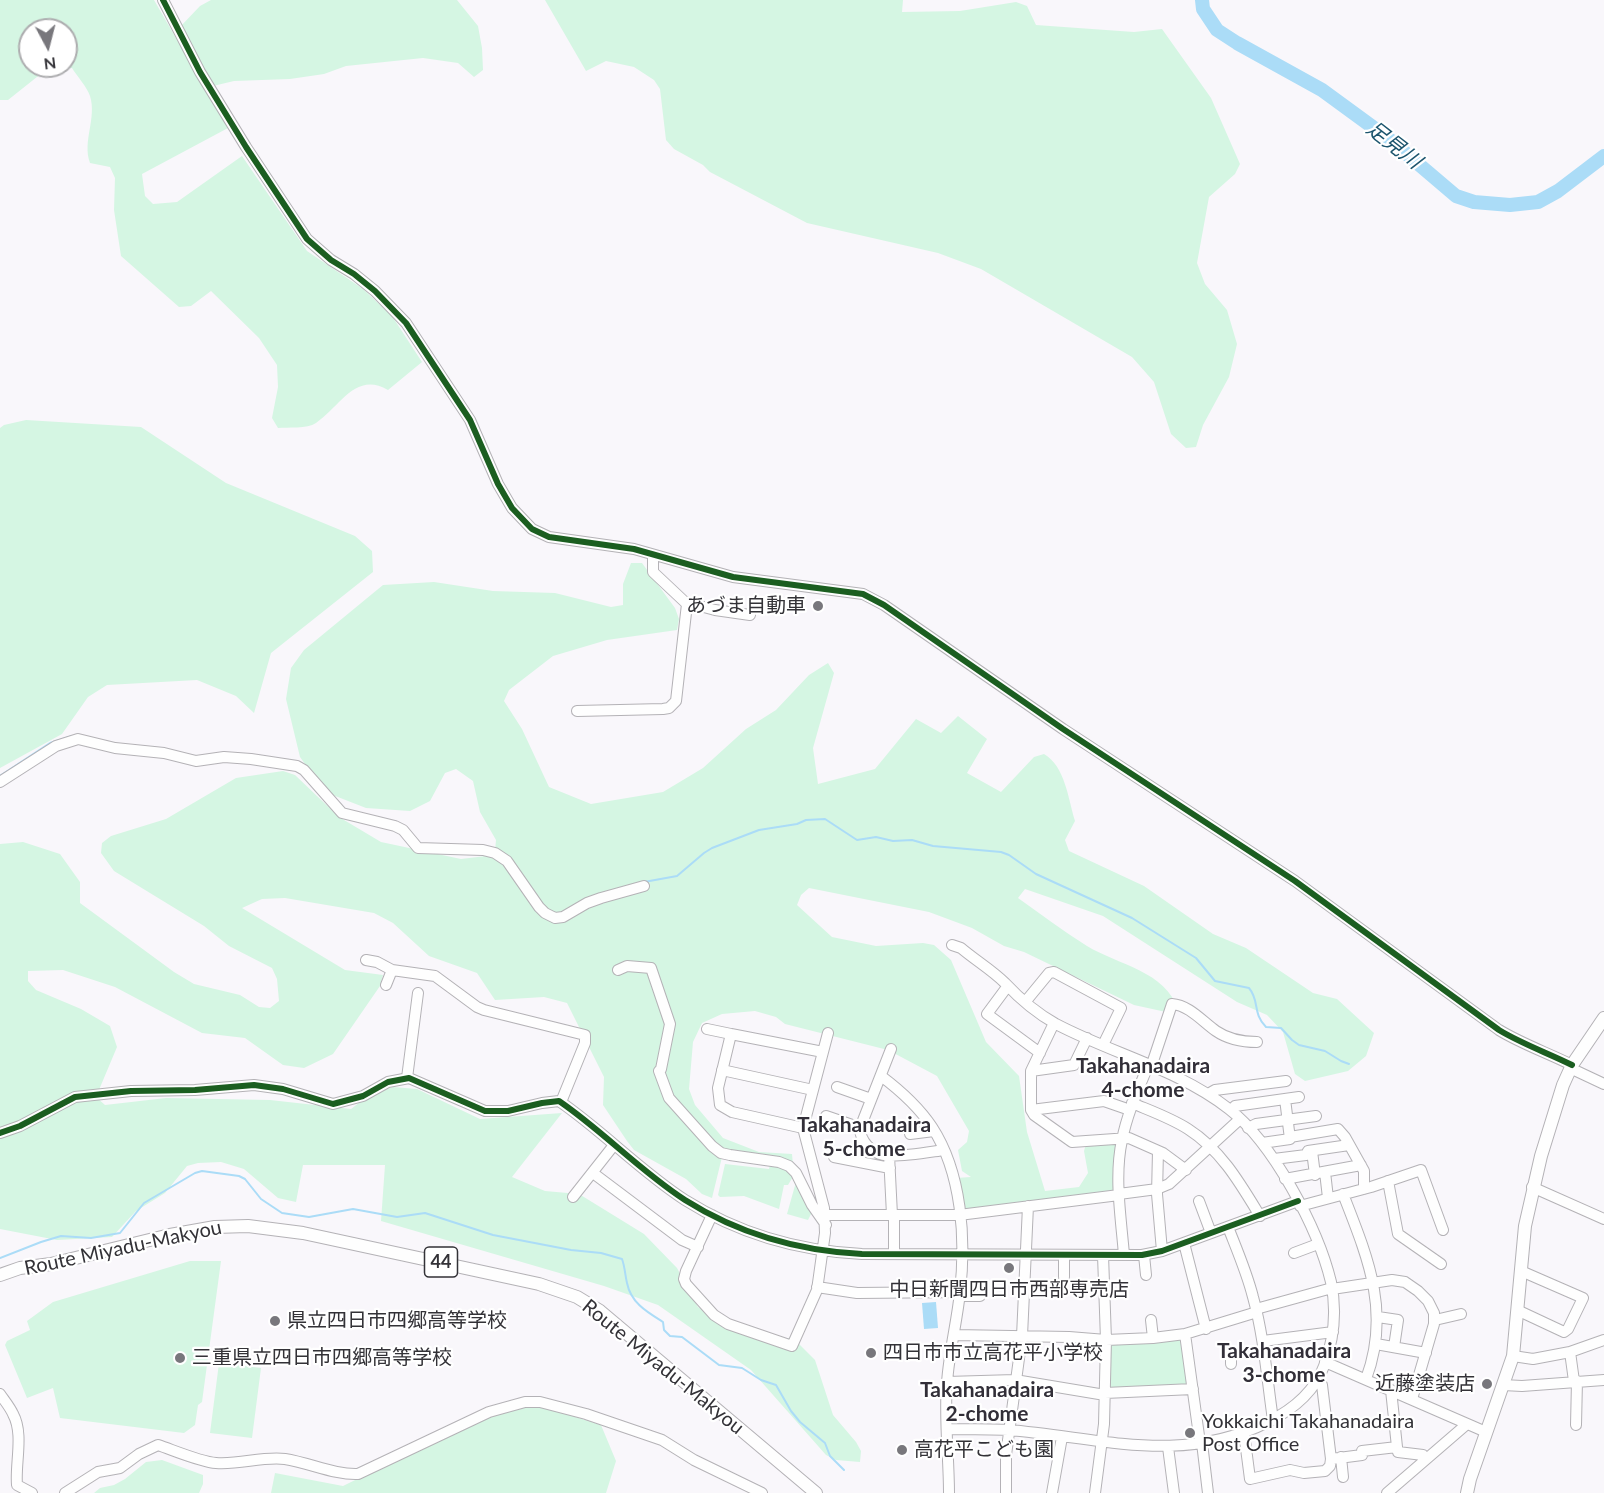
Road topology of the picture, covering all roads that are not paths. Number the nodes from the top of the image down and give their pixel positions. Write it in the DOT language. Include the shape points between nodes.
graph roads {
  1 [pos="163,0"];
  2 [pos="653,555"];
  3 [pos="685,602"];
  4 [pos="750,615"];
  5 [pos="577,711"];
  6 [pos="0,782"];
  7 [pos="644,886"];
  8 [pos="952,945"];
  9 [pos="366,960"];
  10 [pos="392,970"];
  11 [pos="618,970"];
  12 [pos="386,985"];
  13 [pos="1007,987"];
  14 [pos="418,993"];
  15 [pos="1026,1001"];
  16 [pos="1604,1018"];
  17 [pos="1054,1023"];
  18 [pos="706,1029"];
  19 [pos="828,1033"];
  20 [pos="731,1034"];
  21 [pos="1087,1038"];
  22 [pos="1257,1042"];
  23 [pos="1103,1045"];
  24 [pos="891,1049"];
  25 [pos="823,1052"];
  26 [pos="1040,1053"];
  27 [pos="1150,1066"];
  28 [pos="1571,1066"];
  29 [pos="722,1070"];
  30 [pos="1032,1071"];
  31 [pos="881,1076"];
  32 [pos="407,1078"];
  33 [pos="1286,1081"];
  34 [pos="1604,1084"];
  35 [pos="1259,1085"];
  36 [pos="837,1087"];
  37 [pos="813,1090"];
  38 [pos="1208,1094"];
  39 [pos="1299,1097"];
  40 [pos="872,1099"];
  41 [pos="1285,1099"];
  42 [pos="561,1102"];
  43 [pos="1261,1102"];
  44 [pos="1131,1106"];
  45 [pos="1031,1110"];
  46 [pos="1231,1110"];
  47 [pos="826,1116"];
  48 [pos="1316,1116"];
  49 [pos="1240,1119"];
  50 [pos="1287,1120"];
  51 [pos="803,1128"];
  52 [pos="861,1128"];
  53 [pos="1248,1128"];
  54 [pos="934,1131"];
  55 [pos="0,1133"];
  56 [pos="910,1134"];
  57 [pos="1306,1135"];
  58 [pos="1290,1137"];
  59 [pos="1122,1138"];
  60 [pos="1262,1143"];
  61 [pos="614,1145"];
  62 [pos="1349,1145"];
  63 [pos="1211,1147"];
  64 [pos="1326,1148"];
  65 [pos="944,1150"];
  66 [pos="1158,1151"];
  67 [pos="1310,1151"];
  68 [pos="889,1155"];
  69 [pos="834,1157"];
  70 [pos="1274,1160"];
  71 [pos="1361,1165"];
  72 [pos="890,1168"];
  73 [pos="1186,1170"];
  74 [pos="1323,1172"];
  75 [pos="593,1173"];
  76 [pos="1286,1179"];
  77 [pos="1388,1181"];
  78 [pos="1532,1187"];
  79 [pos="1364,1189"];
  80 [pos="1157,1190"];
  81 [pos="1343,1194"];
  82 [pos="1119,1195"];
  83 [pos="573,1197"];
  84 [pos="1328,1198"];
  85 [pos="1199,1201"];
  86 [pos="1299,1203"];
  87 [pos="1028,1206"];
  88 [pos="712,1215"];
  89 [pos="893,1215"];
  90 [pos="959,1215"];
  91 [pos="1260,1216"];
  92 [pos="1604,1219"];
  93 [pos="826,1220"];
  94 [pos="1228,1227"];
  95 [pos="1443,1230"];
  96 [pos="1211,1233"];
  97 [pos="1184,1243"];
  98 [pos="1318,1244"];
  99 [pos="698,1247"];
  100 [pos="823,1251"];
  101 [pos="1162,1251"];
  102 [pos="894,1253"];
  103 [pos="1294,1253"];
  104 [pos="962,1254"];
  105 [pos="1026,1254"];
  106 [pos="1064,1255"];
  107 [pos="1103,1255"];
  108 [pos="1124,1255"];
  109 [pos="1144,1255"];
  110 [pos="1441,1264"];
  111 [pos="1521,1271"];
  112 [pos="0,1275"];
  113 [pos="1146,1275"];
  114 [pos="1064,1277"];
  115 [pos="1374,1282"];
  116 [pos="817,1287"];
  117 [pos="1332,1288"];
  118 [pos="960,1294"];
  119 [pos="980,1296"];
  120 [pos="1517,1310"];
  121 [pos="1256,1311"];
  122 [pos="1461,1314"];
  123 [pos="1378,1317"];
  124 [pos="1151,1320"];
  125 [pos="1435,1320"];
  126 [pos="1206,1329"];
  127 [pos="1333,1332"];
  128 [pos="1185,1334"];
  129 [pos="954,1335"];
  130 [pos="1022,1336"];
  131 [pos="1153,1338"];
  132 [pos="1604,1340"];
  133 [pos="1106,1341"];
  134 [pos="1263,1341"];
  135 [pos="1376,1344"];
  136 [pos="1394,1347"];
  137 [pos="1570,1352"];
  138 [pos="1426,1353"];
  139 [pos="1514,1356"];
  140 [pos="1325,1362"];
  141 [pos="1366,1379"];
  142 [pos="1015,1380"];
  143 [pos="1604,1380"];
  144 [pos="1318,1381"];
  145 [pos="1576,1381"];
  146 [pos="947,1382"];
  147 [pos="1503,1385"];
  148 [pos="1192,1389"];
  149 [pos="1391,1390"];
  150 [pos="0,1394"];
  151 [pos="1105,1394"];
  152 [pos="1412,1399"];
  153 [pos="1273,1420"];
  154 [pos="1467,1424"];
  155 [pos="1576,1425"];
  156 [pos="948,1429"];
  157 [pos="1009,1431"];
  158 [pos="1486,1432"];
  159 [pos="1244,1433"];
  160 [pos="1062,1437"];
  161 [pos="1102,1442"];
  162 [pos="1201,1443"];
  163 [pos="1397,1446"];
  164 [pos="1168,1447"];
  165 [pos="1423,1455"];
  166 [pos="1336,1458"];
  167 [pos="1343,1477"];
  168 [pos="32,1493"];
  169 [pos="65,1493"];
  170 [pos="762,1493"];
  171 [pos="816,1493"];
  172 [pos="950,1493"];
  173 [pos="1006,1493"];
  174 [pos="1052,1493"];
  175 [pos="1095,1493"];
  176 [pos="1174,1493"];
  177 [pos="1208,1493"];
  178 [pos="1387,1493"];
  179 [pos="1467,1493"];
  1 -- 2 [label="street" via="212,92 307,239 375,291 418,339 470,420 512,508 540,534"];
  2 -- 3 [label="street" via="653,572"];
  2 -- 28 [label="street" via="733,577 863,594 884,605 1063,729 1295,881 1499,1030"];
  3 -- 4 [label="street"];
  3 -- 5 [label="street" via="673,705 663,709"];
  6 -- 7 [label="street" via="56,746 78,739 196,761 224,757 297,766 342,813 395,826 418,848 495,853 507,861 539,908 551,917 562,917 587,903"];
  8 -- 13 [label="street" via="961,948"];
  9 -- 10 [label="street"];
  10 -- 12 [label="street"];
  10 -- 42 [label="street" via="435,975 477,1008 585,1035"];
  11 -- 93 [label="street" via="627,966 651,968 670,1024 659,1071 674,1104 721,1152 789,1166 812,1205"];
  13 -- 15 [label="street"];
  13 -- 26 [label="street" via="987,1014"];
  14 -- 32 [label="street"];
  15 -- 17 [label="street"];
  15 -- 23 [label="street" via="1054,972 1121,1008"];
  16 -- 28 [label="main road"];
  17 -- 21 [label="street"];
  17 -- 26 [label="street"];
  18 -- 20 [label="street"];
  19 -- 25 [label="street"];
  20 -- 25 [label="street"];
  20 -- 29 [label="street"];
  21 -- 23 [label="street"];
  21 -- 30 [label="street" via="1074,1065"];
  22 -- 27 [label="street" via="1225,1036 1193,1013 1172,1004"];
  23 -- 27 [label="street"];
  24 -- 31 [label="street"];
  25 -- 37 [label="street"];
  26 -- 30 [label="street"];
  27 -- 38 [label="street"];
  27 -- 44 [label="street"];
  28 -- 34 [label="street"];
  28 -- 78 [label="main road"];
  29 -- 37 [label="street"];
  29 -- 51 [label="street" via="718,1094 723,1108"];
  30 -- 45 [label="street"];
  31 -- 40 [label="street"];
  31 -- 54 [label="street" via="915,1105"];
  32 -- 42 [label="street" via="485,1111"];
  32 -- 55 [label="street" via="388,1082 351,1101 333,1104 254,1085 82,1095"];
  33 -- 35 [label="street"];
  35 -- 38 [label="street"];
  35 -- 43 [label="street"];
  36 -- 40 [label="street"];
  37 -- 51 [label="street"];
  38 -- 46 [label="street"];
  39 -- 41 [label="street"];
  40 -- 52 [label="street"];
  41 -- 43 [label="street"];
  41 -- 50 [label="street"];
  42 -- 61 [label="street"];
  43 -- 46 [label="street" via="1234,1106"];
  44 -- 45 [label="street" via="1104,1101"];
  44 -- 59 [label="street"];
  44 -- 63 [label="street" via="1186,1128"];
  45 -- 59 [label="street" via="1071,1142"];
  46 -- 49 [label="street"];
  47 -- 52 [label="street"];
  48 -- 50 [label="street"];
  49 -- 53 [label="street"];
  49 -- 63 [label="street"];
  50 -- 53 [label="street"];
  50 -- 58 [label="street"];
  51 -- 93 [label="street"];
  52 -- 68 [label="street" via="867,1146"];
  53 -- 60 [label="street"];
  54 -- 56 [label="street"];
  54 -- 65 [label="street"];
  57 -- 58 [label="street"];
  57 -- 62 [label="street" via="1338,1129"];
  57 -- 67 [label="street"];
  58 -- 60 [label="street"];
  59 -- 66 [label="street"];
  59 -- 82 [label="street"];
  60 -- 70 [label="street"];
  61 -- 75 [label="street"];
  61 -- 88 [label="street" via="680,1196"];
  62 -- 64 [label="street"];
  62 -- 71 [label="street"];
  63 -- 73 [label="street"];
  63 -- 91 [label="street" via="1234,1173"];
  64 -- 67 [label="street"];
  64 -- 74 [label="street"];
  65 -- 68 [label="street"];
  65 -- 90 [label="street"];
  66 -- 73 [label="street"];
  66 -- 80 [label="street"];
  67 -- 70 [label="street"];
  67 -- 74 [label="street"];
  68 -- 72 [label="street"];
  69 -- 72 [label="street"];
  70 -- 76 [label="street"];
  71 -- 74 [label="street"];
  71 -- 79 [label="street"];
  72 -- 89 [label="street"];
  73 -- 80 [label="street"];
  74 -- 76 [label="street"];
  74 -- 84 [label="street"];
  75 -- 83 [label="street"];
  75 -- 99 [label="street" via="682,1240"];
  76 -- 86 [label="street"];
  77 -- 79 [label="street"];
  77 -- 95 [label="street" via="1421,1170"];
  77 -- 110 [label="street" via="1398,1234"];
  78 -- 92 [label="street"];
  78 -- 111 [label="main road"];
  79 -- 81 [label="street"];
  80 -- 82 [label="street"];
  80 -- 101 [label="street"];
  81 -- 84 [label="street"];
  81 -- 115 [label="street"];
  82 -- 87 [label="street"];
  82 -- 108 [label="street"];
  84 -- 86 [label="street"];
  85 -- 96 [label="street"];
  86 -- 91 [label="street"];
  86 -- 98 [label="street"];
  87 -- 90 [label="street"];
  87 -- 105 [label="street"];
  88 -- 99 [label="street"];
  88 -- 100 [label="street" via="775,1241"];
  89 -- 90 [label="street"];
  89 -- 93 [label="street"];
  89 -- 102 [label="street"];
  90 -- 104 [label="street"];
  91 -- 94 [label="street"];
  93 -- 100 [label="street"];
  94 -- 96 [label="street"];
  94 -- 121 [label="street"];
  96 -- 97 [label="street"];
  97 -- 101 [label="street"];
  97 -- 126 [label="street"];
  98 -- 103 [label="street"];
  98 -- 117 [label="street"];
  99 -- 116 [label="street" via="684,1279 690,1290 728,1324 792,1346"];
  100 -- 102 [label="street"];
  100 -- 116 [label="street"];
  101 -- 109 [label="street"];
  102 -- 104 [label="street"];
  104 -- 105 [label="street"];
  104 -- 118 [label="street"];
  105 -- 106 [label="street"];
  105 -- 130 [label="street"];
  106 -- 107 [label="street"];
  106 -- 114 [label="street"];
  107 -- 108 [label="street"];
  107 -- 133 [label="street"];
  108 -- 109 [label="street"];
  109 -- 113 [label="street"];
  111 -- 120 [label="main road"];
  111 -- 120 [label="street" via="1583,1298 1564,1332"];
  112 -- 171 [label="main road, Route Miyadu-Makyou / 44" via="170,1235 232,1226 303,1233 539,1284 577,1297 600,1311"];
  115 -- 117 [label="street"];
  115 -- 123 [label="street"];
  115 -- 125 [label="street" via="1398,1281 1409,1285 1428,1301"];
  116 -- 118 [label="street" via="857,1293"];
  117 -- 121 [label="street"];
  117 -- 127 [label="street"];
  118 -- 119 [label="street"];
  118 -- 129 [label="street"];
  120 -- 139 [label="main road"];
  121 -- 126 [label="street"];
  121 -- 134 [label="street"];
  122 -- 125 [label="street"];
  123 -- 135 [label="street"];
  123 -- 136 [label="street" via="1398,1320"];
  124 -- 131 [label="street"];
  125 -- 138 [label="street"];
  126 -- 128 [label="street"];
  127 -- 134 [label="street"];
  127 -- 140 [label="street"];
  128 -- 131 [label="street"];
  128 -- 148 [label="street"];
  129 -- 130 [label="street"];
  129 -- 146 [label="street"];
  130 -- 133 [label="street"];
  130 -- 142 [label="street"];
  131 -- 133 [label="street"];
  132 -- 137 [label="street"];
  133 -- 151 [label="street"];
  134 -- 153 [label="street"];
  135 -- 136 [label="street"];
  135 -- 141 [label="street"];
  136 -- 138 [label="street"];
  137 -- 139 [label="street" via="1533,1359"];
  137 -- 145 [label="street"];
  138 -- 152 [label="street"];
  139 -- 147 [label="main road"];
  140 -- 141 [label="street"];
  140 -- 144 [label="street"];
  141 -- 149 [label="street"];
  142 -- 146 [label="street"];
  142 -- 151 [label="street"];
  142 -- 157 [label="street"];
  143 -- 145 [label="street"];
  144 -- 153 [label="street"];
  144 -- 166 [label="street"];
  145 -- 147 [label="street"];
  145 -- 155 [label="street"];
  146 -- 156 [label="street"];
  147 -- 158 [label="main road"];
  148 -- 151 [label="street"];
  148 -- 162 [label="street"];
  149 -- 152 [label="street"];
  149 -- 163 [label="street"];
  150 -- 168 [label="street" via="16,1425 17,1485"];
  151 -- 161 [label="street"];
  152 -- 154 [label="street"];
  153 -- 159 [label="street"];
  154 -- 158 [label="street"];
  154 -- 178 [label="street"];
  156 -- 157 [label="street"];
  156 -- 172 [label="street"];
  157 -- 160 [label="street"];
  157 -- 173 [label="street"];
  158 -- 179 [label="main road"];
  159 -- 162 [label="street"];
  159 -- 166 [label="street" via="1250,1479 1290,1470 1322,1473"];
  160 -- 161 [label="street"];
  160 -- 174 [label="street"];
  161 -- 164 [label="street"];
  161 -- 175 [label="street"];
  162 -- 164 [label="street"];
  162 -- 177 [label="street"];
  163 -- 165 [label="street" via="1398,1452"];
  163 -- 166 [label="street"];
  164 -- 176 [label="street"];
  166 -- 167 [label="street"];
  169 -- 170 [label="street" via="95,1473 120,1468 158,1445 214,1464 274,1458 358,1474 489,1412 525,1402 586,1414 662,1440"];
}
